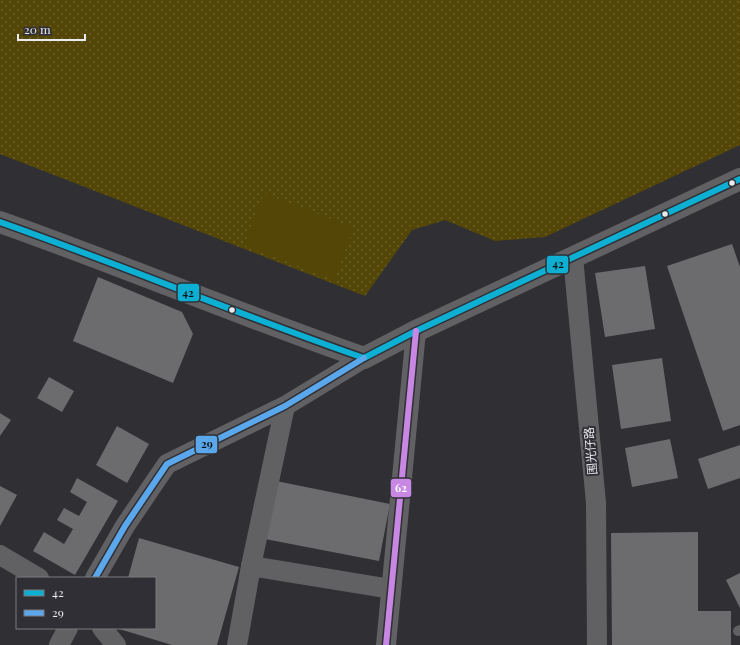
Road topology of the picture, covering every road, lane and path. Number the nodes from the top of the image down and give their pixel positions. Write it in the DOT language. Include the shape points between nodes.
graph roads {
  1 [pos="740,179"];
  2 [pos="0,222"];
  3 [pos="573,257"];
  4 [pos="416,331"];
  5 [pos="364,358"];
  6 [pos="285,406"];
  7 [pos="0,555"];
  8 [pos="251,566"];
  9 [pos="37,577"];
  10 [pos="96,577"];
  11 [pos="391,589"];
  12 [pos="67,629"];
  13 [pos="103,629"];
  14 [pos="59,645"];
  15 [pos="116,645"];
  16 [pos="237,645"];
  17 [pos="386,645"];
  18 [pos="597,645"];
  1 -- 3 [label="street"];
  2 -- 5 [label="street"];
  3 -- 4 [label="street"];
  3 -- 18 [label="street, 围光仔路" via="596,503"];
  4 -- 5 [label="street"];
  4 -- 11 [label="street"];
  5 -- 6 [label="street"];
  6 -- 8 [label="street"];
  6 -- 10 [label="street" via="167,464 125,526"];
  7 -- 9 [label="street"];
  8 -- 11 [label="street"];
  8 -- 16 [label="street"];
  11 -- 17 [label="street"];
  12 -- 14 [label="street"];
  13 -- 15 [label="street"];
}
